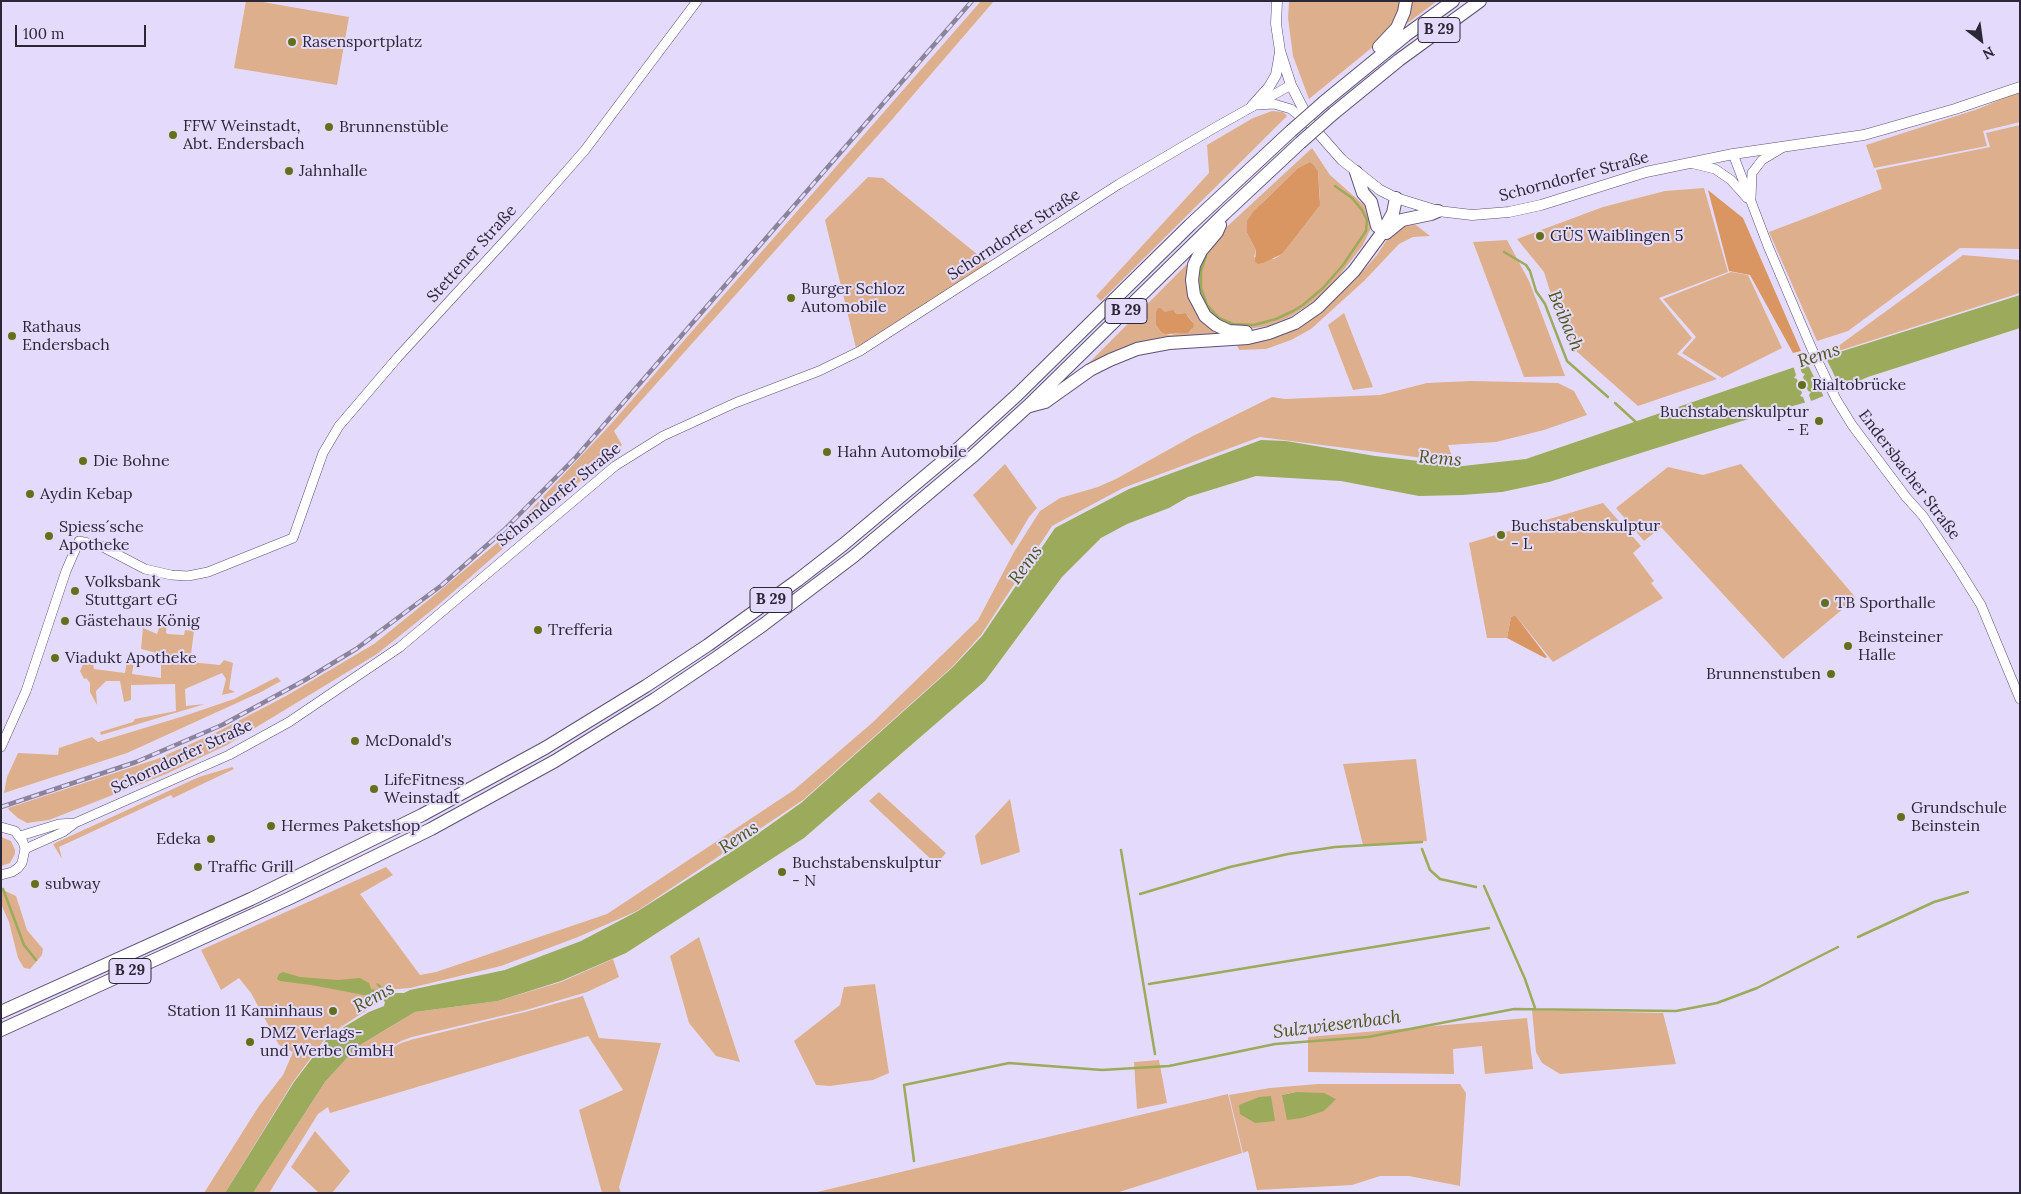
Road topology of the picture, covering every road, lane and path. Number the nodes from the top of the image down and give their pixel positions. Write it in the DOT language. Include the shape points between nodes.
graph roads {
  1 [pos="697,1"];
  2 [pos="1277,1"];
  3 [pos="1406,1"];
  4 [pos="1453,1"];
  5 [pos="1480,1"];
  6 [pos="1280,51"];
  7 [pos="1367,66"];
  8 [pos="1291,85"];
  9 [pos="2020,87"];
  10 [pos="1252,106"];
  11 [pos="1312,126"];
  12 [pos="1785,146"];
  13 [pos="1733,154"];
  14 [pos="1689,163"];
  15 [pos="1356,172"];
  16 [pos="1396,198"];
  17 [pos="1751,203"];
  18 [pos="1438,211"];
  19 [pos="1224,214"];
  20 [pos="1376,226"];
  21 [pos="1377,241"];
  22 [pos="1028,406"];
  23 [pos="2020,700"];
  24 [pos="1,747"];
  25 [pos="75,823"];
  26 [pos="2,826"];
  27 [pos="20,836"];
  28 [pos="25,849"];
  29 [pos="1,875"];
  30 [pos="1,1012"];
  31 [pos="1,1030"];
  1 -- 24 [label="street, Stettener Straße" via="585,150 339,426 323,453 293,538 208,572 188,576 145,569 101,546 79,541 26,691"];
  2 -- 6 [label="main road"];
  3 -- 7 [label="highway" via="1397,28 1376,49"];
  4 -- 7 [label="highway, B 29"];
  5 -- 19 [label="highway, B 29, bridge" via="1334,113"];
  6 -- 8 [label="main road"];
  6 -- 10 [label="main road" via="1276,75"];
  7 -- 30 [label="highway, B 29, bridge" via="1291,131 975,433 892,505 798,580 669,670 545,748 422,815 251,899"];
  8 -- 10 [label="street, Schorndorfer Straße"];
  8 -- 11 [label="main road, Schorndorfer Straße"];
  9 -- 12 [label="main road, Schorndorfer Straße" via="1864,134"];
  10 -- 11 [label="street" via="1274,104 1292,109"];
  10 -- 25 [label="street, Schorndorfer Straße" via="1119,184 860,351 663,436 615,466 400,647 289,722 229,755"];
  11 -- 15 [label="main road, Schorndorfer Straße"];
  12 -- 13 [label="main road, Schorndorfer Straße"];
  12 -- 17 [label="street" via="1762,160 1752,173"];
  13 -- 14 [label="main road, Schorndorfer Straße"];
  13 -- 17 [label="street, Endersbacher Straße"];
  14 -- 17 [label="street" via="1715,169 1731,180"];
  14 -- 18 [label="main road, Schorndorfer Straße" via="1646,172 1509,212 1472,215"];
  15 -- 16 [label="main road, Schorndorfer Straße"];
  15 -- 20 [label="highway" via="1363,193 1371,202"];
  16 -- 18 [label="main road, Schorndorfer Straße"];
  16 -- 20 [label="highway"];
  16 -- 21 [label="highway" via="1393,213"];
  17 -- 23 [label="street, Endersbacher Straße" via="1836,399 1852,425 1923,516 1981,605"];
  18 -- 21 [label="highway" via="1401,220"];
  19 -- 20 [label="highway" via="1217,232 1194,266 1192,287 1205,316 1222,328 1235,332 1272,327 1309,308 1351,266"];
  19 -- 22 [label="highway, B 29"];
  21 -- 22 [label="highway" via="1344,282 1318,307 1295,322 1253,337 1169,343 1137,349 1090,370 1045,402"];
  22 -- 31 [label="highway, B 29" via="934,490 763,625 662,694 562,756 431,829 290,898"];
  25 -- 27 [label="street, Schorndorfer Straße" via="59,824"];
  25 -- 28 [label="street, Schorndorfer Straße"];
  26 -- 27 [label="street"];
  27 -- 28 [label="street"];
  28 -- 29 [label="street" via="18,868"];
}
